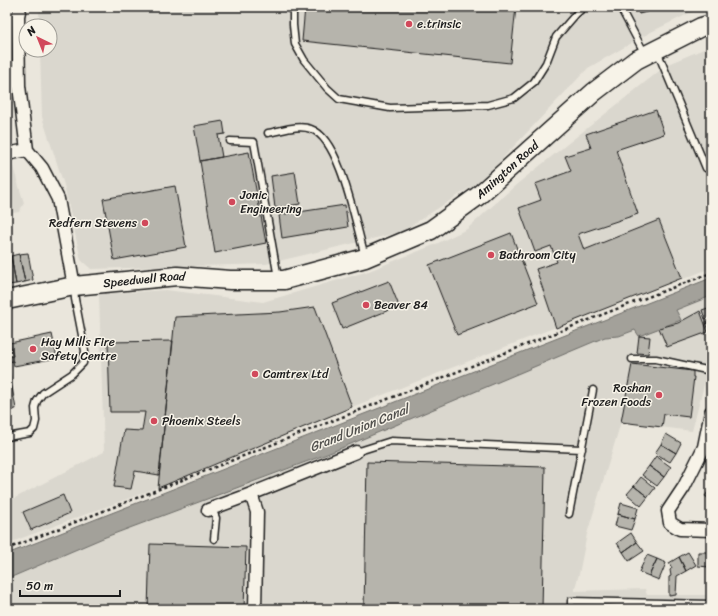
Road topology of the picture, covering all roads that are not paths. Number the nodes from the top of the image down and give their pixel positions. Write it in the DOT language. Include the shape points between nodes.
graph roads {
  1 [pos="20,7"];
  2 [pos="294,7"];
  3 [pos="584,7"];
  4 [pos="620,7"];
  5 [pos="711,24"];
  6 [pos="651,53"];
  7 [pos="268,133"];
  8 [pos="230,141"];
  9 [pos="26,150"];
  10 [pos="7,154"];
  11 [pos="706,168"];
  12 [pos="365,258"];
  13 [pos="281,280"];
  14 [pos="74,286"];
  15 [pos="7,300"];
  16 [pos="632,359"];
  17 [pos="711,371"];
  18 [pos="593,390"];
  19 [pos="711,412"];
  20 [pos="7,437"];
  21 [pos="582,449"];
  22 [pos="356,452"];
  23 [pos="251,494"];
  24 [pos="210,509"];
  25 [pos="569,514"];
  26 [pos="711,530"];
  27 [pos="214,539"];
  28 [pos="711,604"];
  29 [pos="255,609"];
  30 [pos="571,609"];
  1 -- 9 [label="street" via="18,86"];
  2 -- 3 [label="lane" via="295,44 304,60 327,88 339,99 390,108 488,105 514,98 534,82 546,63 556,37"];
  4 -- 6 [label="lane"];
  5 -- 6 [label="street, Amington Road"];
  6 -- 11 [label="lane"];
  6 -- 12 [label="street, Amington Road" via="636,60 594,92 478,196 431,230"];
  7 -- 12 [label="lane" via="301,127 312,129 326,140 336,157 351,201"];
  8 -- 13 [label="lane" via="254,142"];
  9 -- 10 [label="street"];
  9 -- 14 [label="street" via="42,168 58,199"];
  12 -- 13 [label="street, Amington Road"];
  13 -- 14 [label="street, Speedwell Road" via="177,276"];
  14 -- 15 [label="street, Speedwell Road"];
  14 -- 20 [label="lane" via="85,351 83,363 72,374 44,393 35,408 36,421 30,433"];
  16 -- 17 [label="lane" via="656,359"];
  18 -- 21 [label="lane"];
  19 -- 26 [label="street" via="704,446 668,511 670,523 680,529"];
  21 -- 22 [label="lane" via="391,442"];
  21 -- 25 [label="lane"];
  22 -- 23 [label="street"];
  23 -- 24 [label="street"];
  23 -- 29 [label="street" via="257,512"];
  24 -- 27 [label="lane" via="216,518"];
  28 -- 30 [label="lane" via="571,601"];
}
